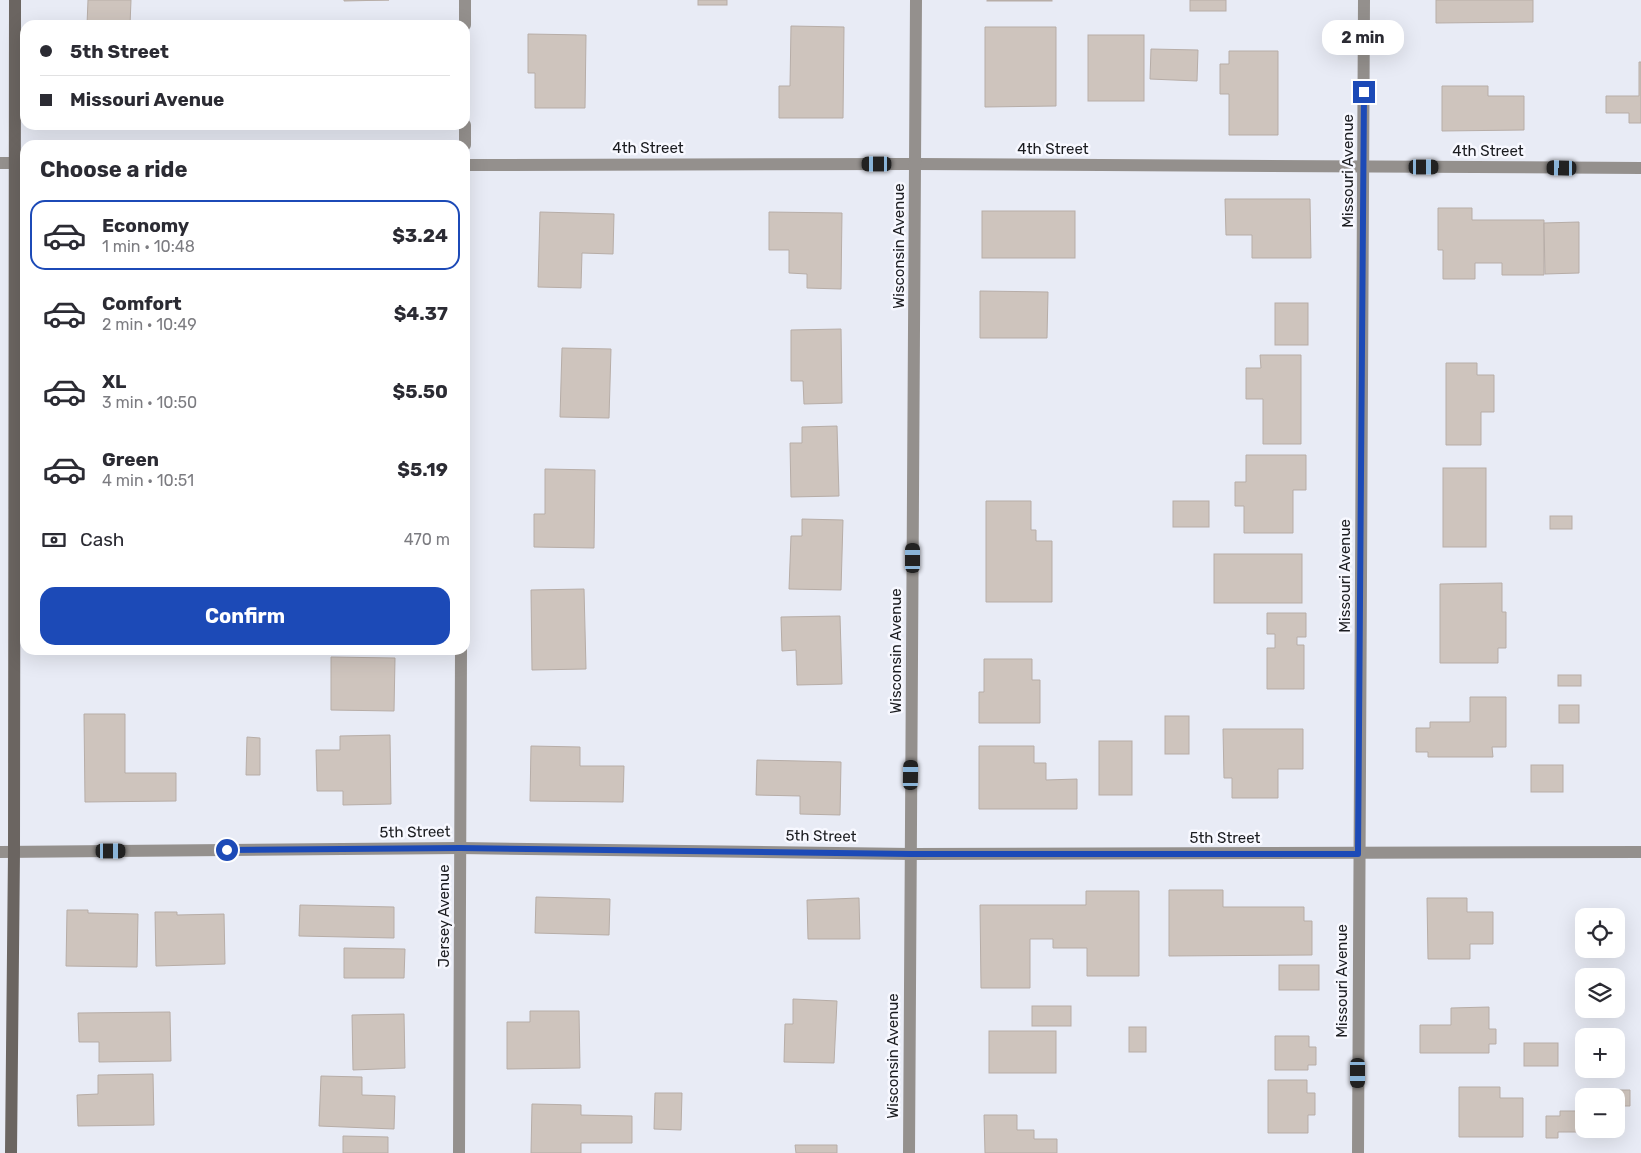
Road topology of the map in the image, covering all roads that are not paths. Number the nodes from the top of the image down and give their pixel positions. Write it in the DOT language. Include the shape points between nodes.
graph roads {
  1 [pos="15,0"];
  2 [pos="465,0"];
  3 [pos="916,0"];
  4 [pos="1364,0"];
  5 [pos="465,20"];
  6 [pos="0,163"];
  7 [pos="20,163"];
  8 [pos="916,164"];
  9 [pos="470,165"];
  10 [pos="1364,166"];
  11 [pos="1641,168"];
  12 [pos="461,655"];
  13 [pos="460,848"];
  14 [pos="0,852"];
  15 [pos="14,852"];
  16 [pos="1641,852"];
  17 [pos="911,854"];
  18 [pos="1358,854"];
  19 [pos="11,1153"];
  20 [pos="459,1153"];
  21 [pos="909,1153"];
  22 [pos="1358,1153"];
  1 -- 7 [label="street"];
  2 -- 5 [label="street"];
  3 -- 8 [label="street, Wisconsin Avenue"];
  4 -- 10 [label="street, Missouri Avenue"];
  6 -- 7 [label="street"];
  7 -- 15 [label="street"];
  8 -- 9 [label="street, 4th Street"];
  8 -- 10 [label="street, 4th Street"];
  8 -- 17 [label="street, Wisconsin Avenue"];
  10 -- 11 [label="street, 4th Street"];
  10 -- 18 [label="street, Missouri Avenue"];
  12 -- 13 [label="street, Jersey Avenue"];
  13 -- 15 [label="street, 5th Street"];
  13 -- 17 [label="street, 5th Street"];
  13 -- 20 [label="street, Jersey Avenue"];
  14 -- 15 [label="street, 5th Street"];
  15 -- 19 [label="street"];
  16 -- 18 [label="street, 5th Street"];
  17 -- 18 [label="street, 5th Street"];
  17 -- 21 [label="street, Wisconsin Avenue"];
  18 -- 22 [label="street, Missouri Avenue"];
}
